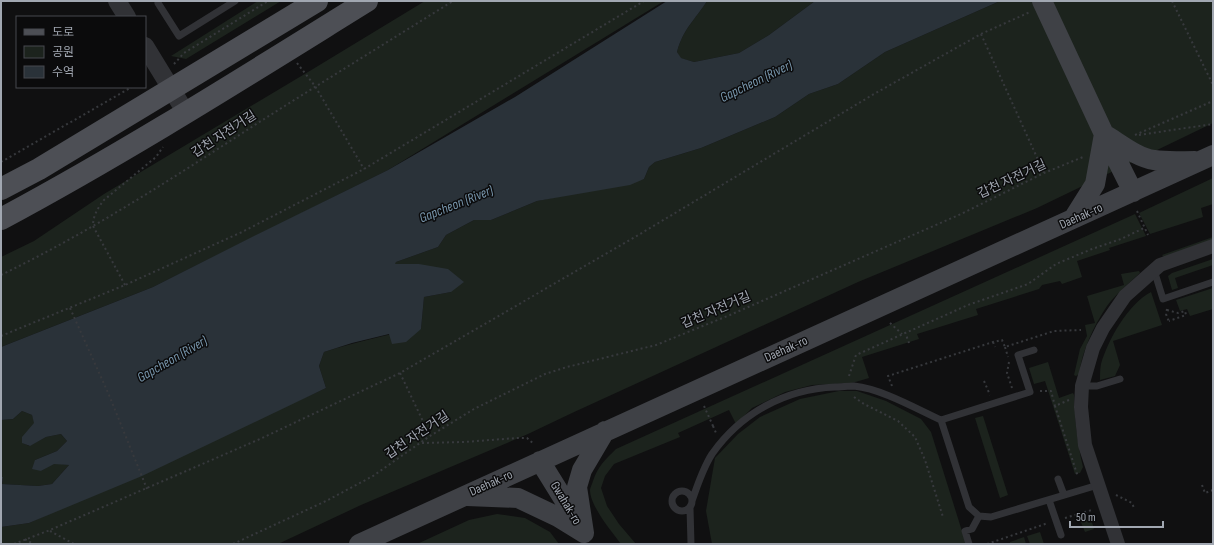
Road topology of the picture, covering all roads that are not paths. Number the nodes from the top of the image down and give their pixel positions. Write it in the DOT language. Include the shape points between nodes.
graph roads {
  1 [pos="117,1"];
  2 [pos="235,1"];
  3 [pos="317,1"];
  4 [pos="367,1"];
  5 [pos="158,2"];
  6 [pos="1037,6"];
  7 [pos="126,16"];
  8 [pos="146,48"];
  9 [pos="171,89"];
  10 [pos="186,113"];
  11 [pos="1104,134"];
  12 [pos="1207,158"];
  13 [pos="1,189"];
  14 [pos="1135,202"];
  15 [pos="1,219"];
  16 [pos="1073,220"];
  17 [pos="1213,246"];
  18 [pos="1154,270"];
  19 [pos="1213,282"];
  20 [pos="1034,350"];
  21 [pos="1120,379"];
  22 [pos="1078,392"];
  23 [pos="941,420"];
  24 [pos="605,431"];
  25 [pos="537,452"];
  26 [pos="1058,479"];
  27 [pos="1098,485"];
  28 [pos="1064,495"];
  29 [pos="463,496"];
  30 [pos="1049,500"];
  31 [pos="979,516"];
  32 [pos="1061,535"];
  33 [pos="588,538"];
  34 [pos="359,544"];
  35 [pos="691,544"];
  36 [pos="969,544"];
  37 [pos="1118,544"];
  1 -- 7 [label="street"];
  2 -- 5 [label="lane" via="179,36"];
  3 -- 9 [label="main road"];
  4 -- 10 [label="main road"];
  6 -- 11 [label="main road"];
  8 -- 9 [label="street"];
  9 -- 10 [label="street"];
  9 -- 13 [label="main road" via="39,169"];
  10 -- 15 [label="main road"];
  11 -- 12 [label="main road" via="1143,157 1155,160"];
  11 -- 14 [label="main road"];
  11 -- 16 [label="main road" via="1095,184"];
  12 -- 14 [label="main road, Daehak-ro"];
  14 -- 16 [label="main road, Daehak-ro"];
  16 -- 24 [label="main road, Daehak-ro"];
  17 -- 18 [label="street" via="1160,265"];
  18 -- 19 [label="lane" via="1164,299"];
  18 -- 22 [label="street" via="1125,296 1103,328 1093,348"];
  20 -- 23 [label="lane" via="1018,355 1030,392"];
  21 -- 22 [label="lane"];
  22 -- 27 [label="street" via="1085,445"];
  23 -- 31 [label="lane" via="969,506"];
  23 -- 35 [label="lane" via="886,395 854,386 818,388 789,394 753,413 725,438 711,455 697,484 691,505"];
  24 -- 25 [label="main road, Daehak-ro"];
  24 -- 33 [label="main road" via="582,470 577,487"];
  25 -- 29 [label="main road, Daehak-ro"];
  25 -- 33 [label="main road, Gwahak-ro"];
  26 -- 28 [label="lane"];
  27 -- 28 [label="lane"];
  27 -- 37 [label="street"];
  28 -- 30 [label="lane"];
  29 -- 33 [label="main road" via="518,498 558,517"];
  29 -- 34 [label="main road, Daehak-ro"];
  30 -- 31 [label="lane" via="991,517"];
  30 -- 32 [label="lane"];
  31 -- 36 [label="lane" via="972,529 965,531"];
}
